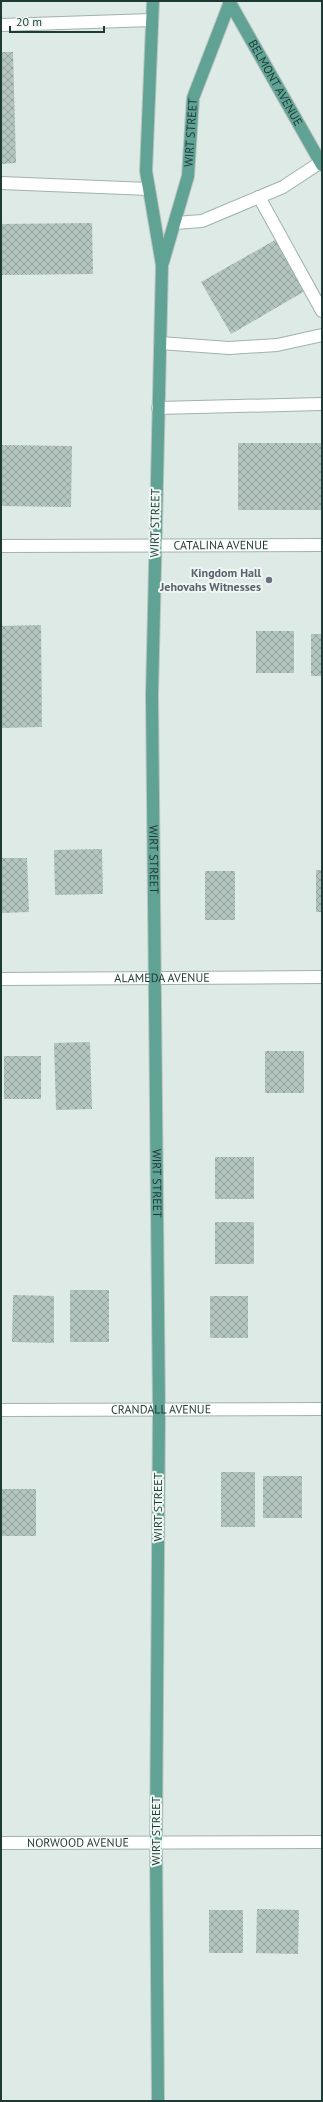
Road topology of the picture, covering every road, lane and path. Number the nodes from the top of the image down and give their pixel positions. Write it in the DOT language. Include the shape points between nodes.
graph roads {
  1 [pos="153,1"];
  2 [pos="229,2"];
  3 [pos="152,20"];
  4 [pos="1,25"];
  5 [pos="321,164"];
  6 [pos="1,183"];
  7 [pos="149,189"];
  8 [pos="260,197"];
  9 [pos="175,223"];
  10 [pos="162,265"];
  11 [pos="322,311"];
  12 [pos="322,335"];
  13 [pos="160,343"];
  14 [pos="322,404"];
  15 [pos="158,408"];
  16 [pos="322,545"];
  17 [pos="1,546"];
  18 [pos="154,547"];
  19 [pos="322,977"];
  20 [pos="1,979"];
  21 [pos="155,979"];
  22 [pos="322,1409"];
  23 [pos="1,1410"];
  24 [pos="159,1411"];
  25 [pos="322,1842"];
  26 [pos="1,1843"];
  27 [pos="156,1844"];
  28 [pos="158,2101"];
  1 -- 3 [label="main road, WIRT STREET"];
  2 -- 5 [label="main road, BELMONT AVENUE"];
  2 -- 9 [label="main road, WIRT STREET" via="193,98 188,176"];
  3 -- 4 [label="street"];
  3 -- 7 [label="main road, WIRT STREET" via="146,171"];
  5 -- 8 [label="street" via="283,187"];
  6 -- 7 [label="street"];
  7 -- 10 [label="main road, WIRT STREET"];
  8 -- 9 [label="street" via="202,221"];
  8 -- 11 [label="street"];
  9 -- 10 [label="main road, WIRT STREET"];
  10 -- 13 [label="main road, WIRT STREET"];
  12 -- 13 [label="street" via="276,345 229,348"];
  13 -- 15 [label="main road, WIRT STREET"];
  14 -- 15 [label="street"];
  15 -- 18 [label="main road, WIRT STREET"];
  16 -- 18 [label="street, CATALINA AVENUE"];
  17 -- 18 [label="street, CATALINA AVENUE"];
  18 -- 21 [label="main road, WIRT STREET" via="152,702"];
  19 -- 21 [label="street, ALAMEDA AVENUE"];
  20 -- 21 [label="street, ALAMEDA AVENUE"];
  21 -- 24 [label="main road, WIRT STREET"];
  22 -- 24 [label="street, CRANDALL AVENUE"];
  23 -- 24 [label="street, CRANDALL AVENUE"];
  24 -- 27 [label="main road, WIRT STREET"];
  25 -- 27 [label="street, NORWOOD AVENUE"];
  26 -- 27 [label="street, NORWOOD AVENUE"];
  27 -- 28 [label="main road, WIRT STREET"];
}
